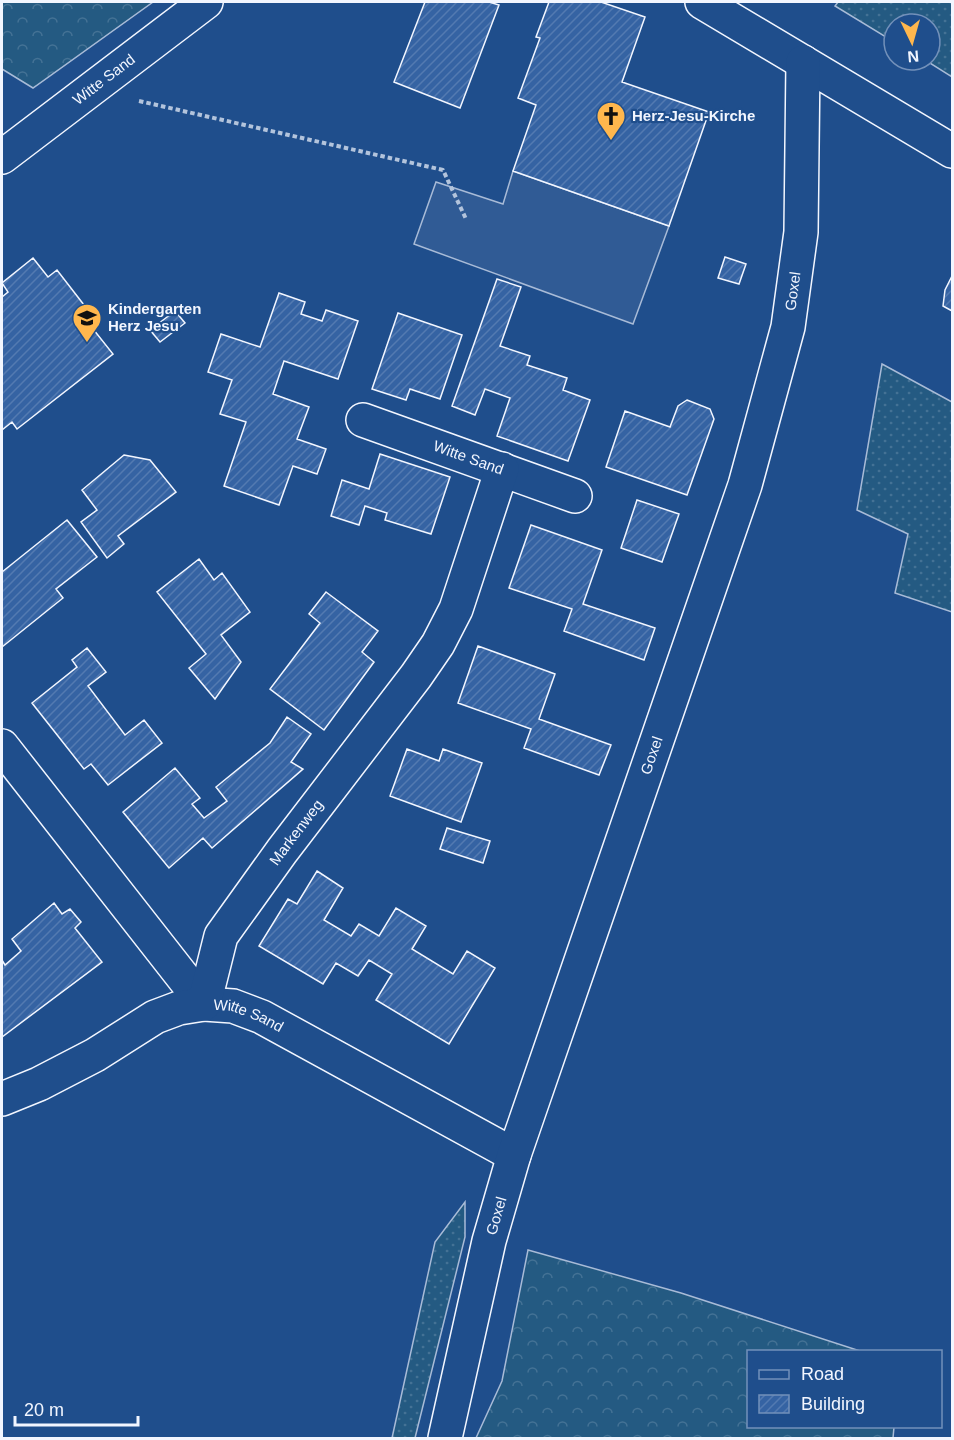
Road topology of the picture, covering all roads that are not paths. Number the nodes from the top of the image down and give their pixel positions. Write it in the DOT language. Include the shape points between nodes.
graph roads {
  1 [pos="206,2"];
  2 [pos="702,2"];
  3 [pos="803,62"];
  4 [pos="952,151"];
  5 [pos="2,158"];
  6 [pos="363,420"];
  7 [pos="502,469"];
  8 [pos="575,496"];
  9 [pos="2,746"];
  10 [pos="204,1004"];
  11 [pos="2,1099"];
  12 [pos="514,1155"];
  13 [pos="445,1438"];
  1 -- 5 [label="street, Witte Sand"];
  2 -- 3 [label="street"];
  3 -- 4 [label="street"];
  3 -- 12 [label="street, Goxel" via="801,232 788,327 745,485"];
  6 -- 7 [label="street, Witte Sand"];
  7 -- 8 [label="street, Witte Sand"];
  7 -- 10 [label="street, Markenweg" via="456,609 438,644 221,936"];
  9 -- 10 [label="street, Witte Sand"];
  10 -- 11 [label="street" via="155,1017 95,1055"];
  10 -- 12 [label="street, Witte Sand" via="232,1006 262,1017"];
  12 -- 13 [label="street, Goxel" via="489,1241"];
}
